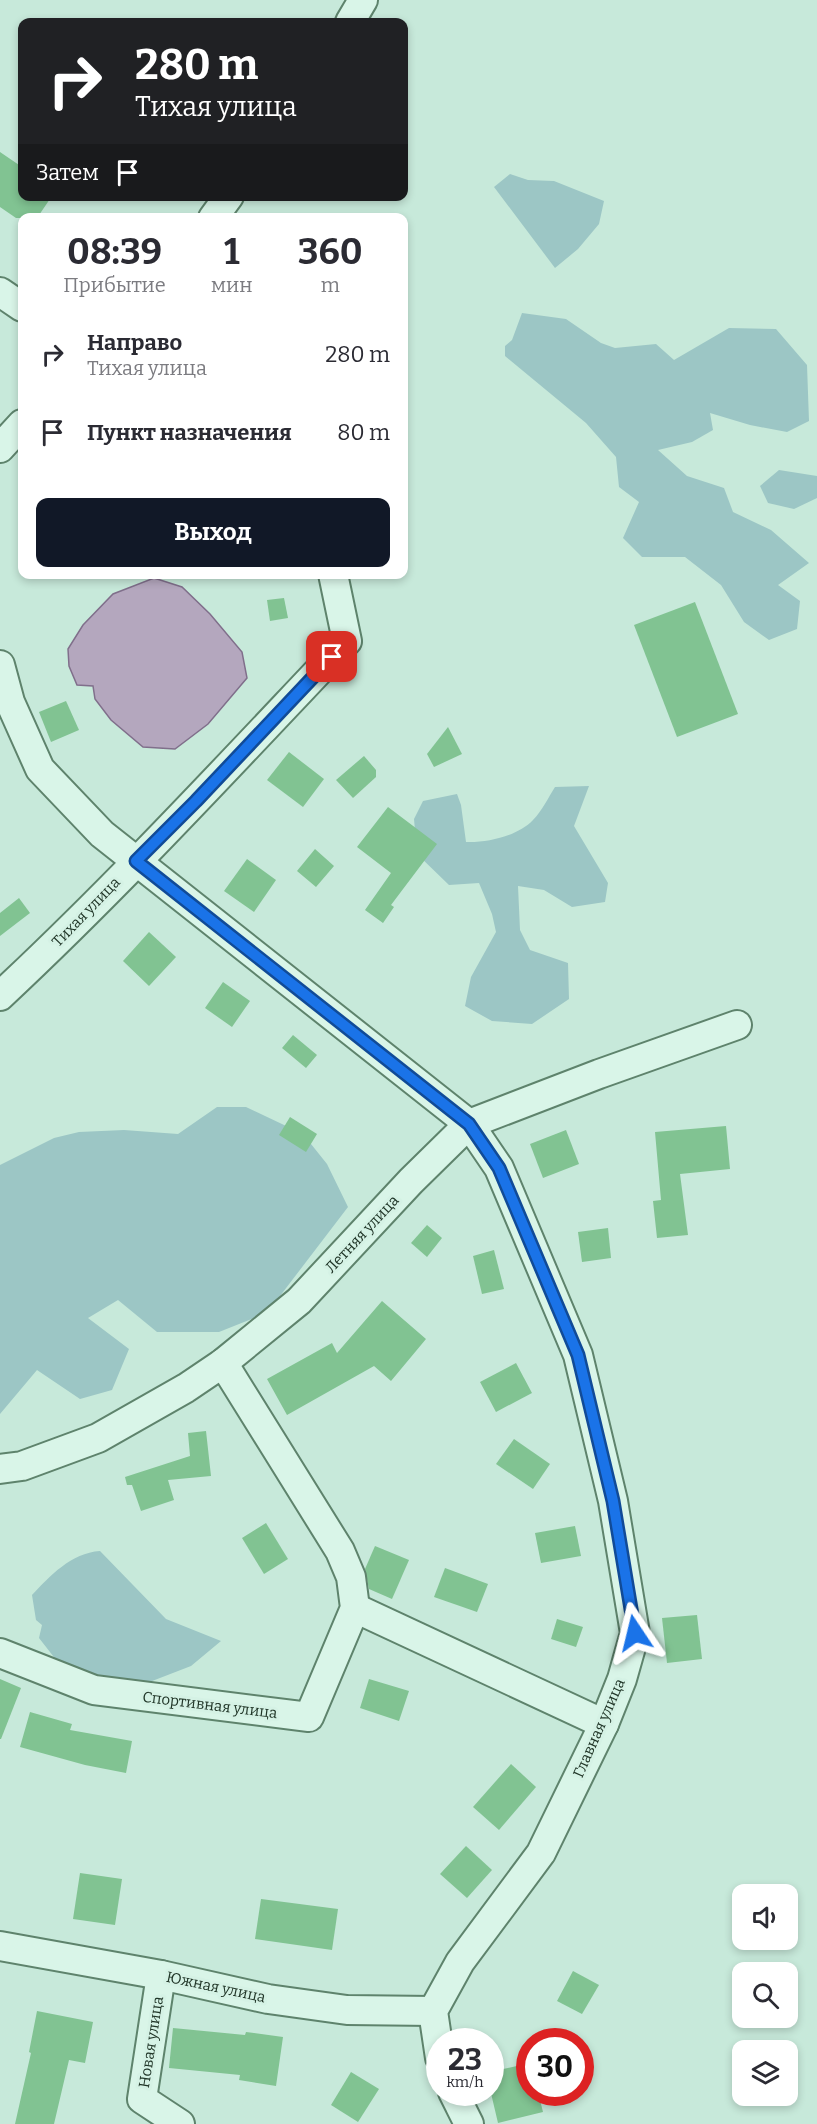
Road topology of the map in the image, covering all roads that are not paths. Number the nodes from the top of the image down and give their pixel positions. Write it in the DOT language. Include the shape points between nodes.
graph roads {
  1 [pos="363,0"];
  2 [pos="352,18"];
  3 [pos="0,292"];
  4 [pos="18,304"];
  5 [pos="18,428"];
  6 [pos="0,448"];
  7 [pos="334,579"];
  8 [pos="0,665"];
  9 [pos="136,861"];
  10 [pos="0,996"];
  11 [pos="737,1025"];
  12 [pos="469,1124"];
  13 [pos="223,1363"];
  14 [pos="0,1469"];
  15 [pos="355,1608"];
  16 [pos="0,1653"];
  17 [pos="604,1724"];
  18 [pos="0,1946"];
  19 [pos="161,1975"];
  20 [pos="433,2011"];
  21 [pos="436,2028"];
  22 [pos="460,2106"];
  23 [pos="180,2124"];
  24 [pos="469,2124"];
  1 -- 2 [label="street"];
  3 -- 4 [label="street"];
  5 -- 6 [label="street"];
  7 -- 9 [label="street, Тихая улица" via="346,641"];
  8 -- 9 [label="street, Главная улица" via="10,702 40,769 102,834"];
  9 -- 10 [label="street, Тихая улица"];
  9 -- 12 [label="street, Главная улица"];
  11 -- 12 [label="street, Летняя улица"];
  12 -- 13 [label="street, Летняя улица" via="299,1302"];
  12 -- 17 [label="street, Главная улица" via="499,1168 578,1355 613,1501 635,1633"];
  13 -- 14 [label="street, Летняя улица" via="98,1438 22,1466"];
  13 -- 15 [label="street" via="340,1551 351,1577"];
  15 -- 16 [label="street, Спортивная улица" via="309,1717 93,1690"];
  15 -- 17 [label="street"];
  17 -- 20 [label="street, Главная улица" via="541,1853 460,1962"];
  18 -- 19 [label="street, Южная улица"];
  19 -- 20 [label="street, Южная улица" via="268,1999 347,2010"];
  19 -- 23 [label="street, Новая улица" via="142,2099"];
  20 -- 21 [label="street"];
  22 -- 24 [label="street"];
}
